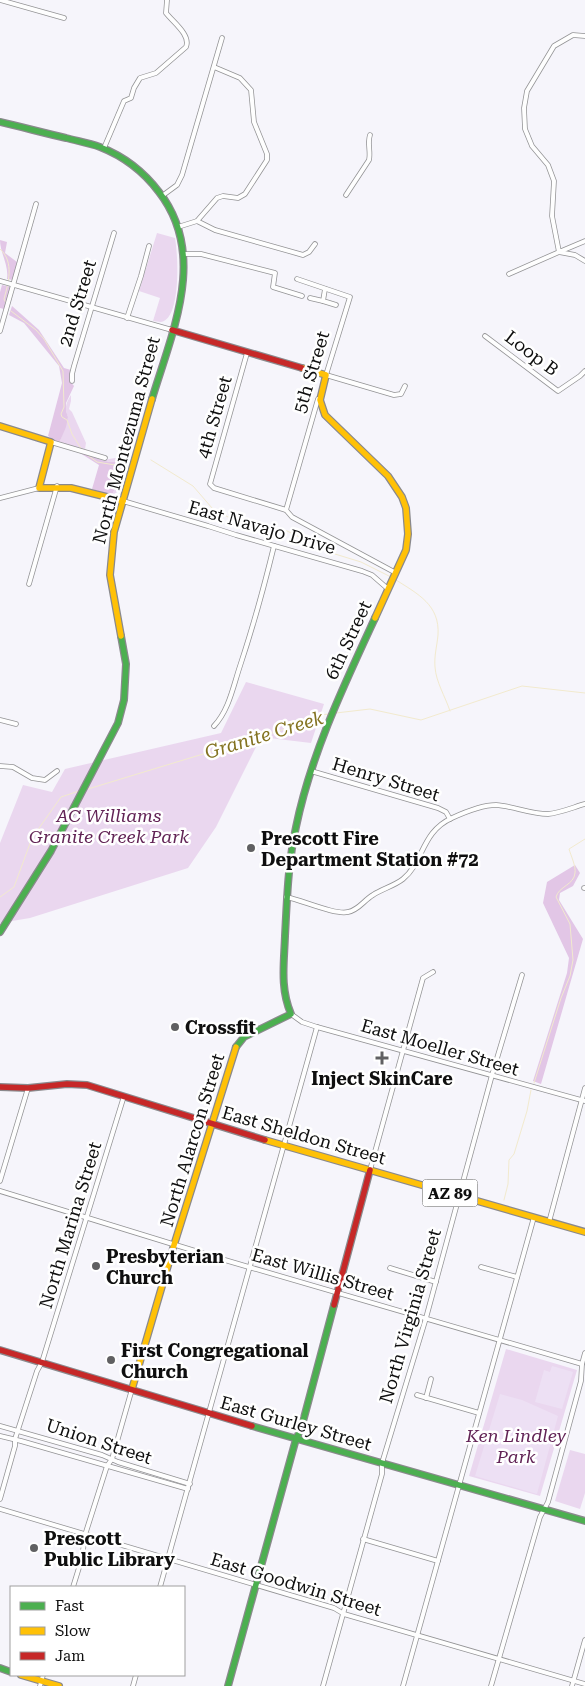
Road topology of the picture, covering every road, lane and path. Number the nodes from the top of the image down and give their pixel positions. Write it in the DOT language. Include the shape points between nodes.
graph roads {
  1 [pos="0,0"];
  2 [pos="167,0"];
  3 [pos="64,18"];
  4 [pos="585,36"];
  5 [pos="222,38"];
  6 [pos="214,67"];
  7 [pos="0,122"];
  8 [pos="370,135"];
  9 [pos="104,148"];
  10 [pos="346,195"];
  11 [pos="162,196"];
  12 [pos="36,204"];
  13 [pos="197,221"];
  14 [pos="178,227"];
  15 [pos="114,233"];
  16 [pos="585,241"];
  17 [pos="315,244"];
  18 [pos="149,246"];
  19 [pos="559,252"];
  20 [pos="184,254"];
  21 [pos="585,261"];
  22 [pos="509,274"];
  23 [pos="297,279"];
  24 [pos="2,281"];
  25 [pos="13,284"];
  26 [pos="325,289"];
  27 [pos="302,296"];
  28 [pos="310,298"];
  29 [pos="323,301"];
  30 [pos="336,305"];
  31 [pos="92,308"];
  32 [pos="127,318"];
  33 [pos="172,330"];
  34 [pos="0,331"];
  35 [pos="486,336"];
  36 [pos="247,353"];
  37 [pos="585,371"];
  38 [pos="326,375"];
  39 [pos="72,381"];
  40 [pos="404,386"];
  41 [pos="318,399"];
  42 [pos="0,426"];
  43 [pos="51,442"];
  44 [pos="105,458"];
  45 [pos="57,486"];
  46 [pos="39,488"];
  47 [pos="0,498"];
  48 [pos="123,501"];
  49 [pos="286,510"];
  50 [pos="274,546"];
  51 [pos="394,577"];
  52 [pos="29,584"];
  53 [pos="388,589"];
  54 [pos="0,720"];
  55 [pos="16,724"];
  56 [pos="214,726"];
  57 [pos="0,766"];
  58 [pos="311,771"];
  59 [pos="57,772"];
  60 [pos="585,804"];
  61 [pos="450,819"];
  62 [pos="286,897"];
  63 [pos="1,931"];
  64 [pos="433,972"];
  65 [pos="522,976"];
  66 [pos="291,1014"];
  67 [pos="317,1027"];
  68 [pos="404,1050"];
  69 [pos="492,1075"];
  70 [pos="0,1087"];
  71 [pos="28,1088"];
  72 [pos="585,1088"];
  73 [pos="124,1096"];
  74 [pos="583,1101"];
  75 [pos="212,1123"];
  76 [pos="283,1145"];
  77 [pos="370,1170"];
  78 [pos="0,1180"];
  79 [pos="0,1191"];
  80 [pos="459,1196"];
  81 [pos="534,1217"];
  82 [pos="86,1218"];
  83 [pos="549,1222"];
  84 [pos="585,1232"];
  85 [pos="174,1245"];
  86 [pos="249,1267"];
  87 [pos="481,1267"];
  88 [pos="390,1268"];
  89 [pos="517,1278"];
  90 [pos="436,1282"];
  91 [pos="338,1292"];
  92 [pos="426,1318"];
  93 [pos="500,1339"];
  94 [pos="0,1350"];
  95 [pos="585,1353"];
  96 [pos="42,1362"];
  97 [pos="582,1364"];
  98 [pos="431,1379"];
  99 [pos="132,1389"];
  100 [pos="417,1395"];
  101 [pos="426,1398"];
  102 [pos="208,1413"];
  103 [pos="479,1413"];
  104 [pos="0,1426"];
  105 [pos="18,1430"];
  106 [pos="0,1436"];
  107 [pos="15,1439"];
  108 [pos="296,1439"];
  109 [pos="112,1459"];
  110 [pos="382,1463"];
  111 [pos="107,1466"];
  112 [pos="190,1484"];
  113 [pos="459,1485"];
  114 [pos="188,1489"];
  115 [pos="0,1499"];
  116 [pos="0,1510"];
  117 [pos="543,1510"];
  118 [pos="585,1521"];
  119 [pos="85,1535"];
  120 [pos="364,1539"];
  121 [pos="168,1560"];
  122 [pos="438,1560"];
  123 [pos="256,1585"];
  124 [pos="73,1586"];
  125 [pos="160,1586"];
  126 [pos="344,1614"];
  127 [pos="417,1635"];
  128 [pos="585,1640"];
  129 [pos="499,1659"];
  130 [pos="25,1676"];
  131 [pos="574,1680"];
  132 [pos="41,1681"];
  133 [pos="585,1684"];
  134 [pos="59,1686"];
  135 [pos="228,1686"];
  136 [pos="323,1686"];
  137 [pos="403,1686"];
  138 [pos="491,1686"];
  139 [pos="572,1686"];
  1 -- 3 [label="street"];
  2 -- 9 [label="street" via="166,13 187,36 186,47 156,73 140,78 131,98 124,101"];
  4 -- 19 [label="street" via="574,35 554,46 527,91 524,108 525,129 532,146 548,165 554,181 552,216"];
  5 -- 6 [label="street"];
  6 -- 11 [label="street" via="182,175 176,185"];
  6 -- 13 [label="street" via="240,78 251,90 254,122 267,154 245,194 238,198 217,198"];
  7 -- 9 [label="main road, North Montezuma Street"];
  8 -- 10 [label="street" via="369,160"];
  9 -- 11 [label="main road, North Montezuma Street" via="138,168"];
  11 -- 14 [label="main road, North Montezuma Street"];
  12 -- 25 [label="street"];
  13 -- 14 [label="street"];
  13 -- 17 [label="street" via="214,230 303,254"];
  14 -- 20 [label="main road, North Montezuma Street"];
  15 -- 31 [label="street, 2nd Street"];
  16 -- 19 [label="street"];
  18 -- 32 [label="street"];
  19 -- 21 [label="street"];
  19 -- 22 [label="street"];
  20 -- 27 [label="street" via="200,254 275,274 273,287"];
  20 -- 33 [label="main road, North Montezuma Street" via="182,296"];
  23 -- 26 [label="street, 5th Street"];
  24 -- 25 [label="street"];
  25 -- 31 [label="street"];
  25 -- 34 [label="street"];
  26 -- 29 [label="street"];
  26 -- 38 [label="street, 5th Street" via="350,297"];
  28 -- 29 [label="street"];
  29 -- 30 [label="street"];
  31 -- 32 [label="street"];
  31 -- 39 [label="street, 2nd Street"];
  32 -- 33 [label="street"];
  33 -- 36 [label="main road"];
  33 -- 48 [label="main road, North Montezuma Street"];
  35 -- 37 [label="street, Loop B" via="558,390"];
  36 -- 38 [label="main road"];
  36 -- 49 [label="street, 4th Street" via="210,484"];
  38 -- 40 [label="street" via="394,395 401,394"];
  38 -- 41 [label="main road, 5th Street"];
  41 -- 49 [label="street, 5th Street"];
  41 -- 51 [label="main road, 6th Street" via="325,416 389,476 404,499 409,535"];
  42 -- 43 [label="main road"];
  43 -- 44 [label="street"];
  43 -- 46 [label="main road"];
  45 -- 46 [label="main road"];
  45 -- 48 [label="main road" via="73,487"];
  45 -- 52 [label="street"];
  46 -- 47 [label="street"];
  48 -- 50 [label="street, East Navajo Drive"];
  48 -- 63 [label="main road, North Montezuma Street" via="110,553 110,575 126,656 127,680 118,723 50,851"];
  49 -- 51 [label="street" via="292,517"];
  50 -- 53 [label="street, East Navajo Drive" via="362,571"];
  50 -- 56 [label="street" via="229,701"];
  51 -- 53 [label="main road, 6th Street"];
  53 -- 58 [label="main road, 6th Street" via="334,707"];
  54 -- 55 [label="street"];
  57 -- 59 [label="street" via="45,780"];
  58 -- 61 [label="street, Henry Street" via="438,808"];
  58 -- 62 [label="main road, 6th Street" via="295,829"];
  60 -- 61 [label="street" via="550,814 495,805 476,808"];
  61 -- 62 [label="street" via="426,840 413,868 402,879 371,896 357,908 337,912"];
  62 -- 66 [label="main road, 6th Street" via="285,1000"];
  64 -- 68 [label="street" via="423,978"];
  65 -- 69 [label="street, North Virginia Street"];
  66 -- 67 [label="street, East Moeller Street"];
  66 -- 75 [label="main road, North Alarcon Street" via="244,1037 236,1047"];
  67 -- 68 [label="street, East Moeller Street"];
  67 -- 76 [label="street"];
  68 -- 69 [label="street, East Moeller Street"];
  68 -- 77 [label="street"];
  69 -- 74 [label="street, East Moeller Street"];
  69 -- 80 [label="street, North Virginia Street"];
  70 -- 71 [label="main road, East Sheldon Street / AZ 89"];
  71 -- 73 [label="main road, East Sheldon Street / AZ 89" via="78,1084"];
  71 -- 78 [label="street"];
  72 -- 74 [label="street"];
  73 -- 75 [label="main road, East Sheldon Street / AZ 89"];
  73 -- 82 [label="street, North Marina Street"];
  74 -- 83 [label="street"];
  75 -- 76 [label="main road, East Sheldon Street / AZ 89"];
  75 -- 85 [label="main road, North Alarcon Street"];
  76 -- 77 [label="main road, East Sheldon Street / AZ 89"];
  76 -- 86 [label="street"];
  77 -- 80 [label="main road, East Sheldon Street / AZ 89"];
  77 -- 91 [label="main road"];
  79 -- 82 [label="street, East Willis Street"];
  80 -- 81 [label="main road, East Sheldon Street / AZ 89"];
  80 -- 90 [label="street, North Virginia Street"];
  81 -- 83 [label="main road, East Sheldon Street / AZ 89"];
  81 -- 89 [label="street"];
  82 -- 85 [label="street, East Willis Street"];
  82 -- 96 [label="street, North Marina Street"];
  83 -- 84 [label="main road, East Sheldon Street / AZ 89"];
  85 -- 86 [label="street, East Willis Street"];
  85 -- 99 [label="main road, North Alarcon Street"];
  86 -- 91 [label="street, East Willis Street"];
  86 -- 102 [label="street"];
  87 -- 89 [label="street"];
  88 -- 90 [label="street"];
  89 -- 93 [label="street"];
  90 -- 92 [label="street, North Virginia Street"];
  91 -- 92 [label="street, East Willis Street"];
  91 -- 108 [label="main road"];
  92 -- 93 [label="street, East Willis Street"];
  92 -- 110 [label="street, North Virginia Street"];
  93 -- 97 [label="street, East Willis Street"];
  93 -- 103 [label="street"];
  94 -- 96 [label="main road, East Gurley Street"];
  95 -- 97 [label="street"];
  96 -- 99 [label="main road, East Gurley Street"];
  96 -- 105 [label="street, North Marina Street"];
  97 -- 117 [label="street" via="581,1380 548,1502"];
  98 -- 101 [label="street"];
  99 -- 102 [label="main road, East Gurley Street"];
  99 -- 109 [label="street"];
  100 -- 101 [label="street"];
  101 -- 103 [label="street"];
  102 -- 108 [label="main road, East Gurley Street"];
  102 -- 112 [label="street"];
  103 -- 113 [label="street"];
  104 -- 105 [label="street, Union Street"];
  105 -- 107 [label="street, North Marina Street"];
  105 -- 109 [label="street, Union Street"];
  106 -- 107 [label="street, Union Street"];
  107 -- 111 [label="street, Union Street"];
  107 -- 115 [label="street, North Marina Street"];
  108 -- 110 [label="main road, East Gurley Street"];
  108 -- 123 [label="main road"];
  109 -- 111 [label="street"];
  109 -- 112 [label="street, Union Street"];
  110 -- 113 [label="main road, East Gurley Street"];
  110 -- 120 [label="street, North Virginia Street" via="382,1474"];
  111 -- 114 [label="street, Union Street"];
  111 -- 119 [label="street"];
  112 -- 114 [label="street"];
  113 -- 117 [label="main road, East Gurley Street"];
  113 -- 122 [label="street"];
  114 -- 121 [label="street"];
  116 -- 119 [label="street, East Goodwin Street"];
  117 -- 118 [label="main road, East Gurley Street"];
  117 -- 129 [label="street"];
  119 -- 121 [label="street, East Goodwin Street"];
  119 -- 124 [label="street"];
  120 -- 122 [label="street"];
  120 -- 126 [label="street, North Virginia Street"];
  121 -- 123 [label="street, East Goodwin Street"];
  121 -- 125 [label="street"];
  122 -- 127 [label="street"];
  123 -- 126 [label="street, East Goodwin Street" via="334,1608"];
  123 -- 135 [label="main road"];
  126 -- 127 [label="street, East Goodwin Street"];
  126 -- 136 [label="street, North Virginia Street"];
  127 -- 129 [label="street, East Goodwin Street"];
  127 -- 137 [label="street"];
  128 -- 131 [label="street"];
  129 -- 131 [label="street, East Goodwin Street"];
  129 -- 138 [label="street"];
  130 -- 132 [label="main road"];
  131 -- 133 [label="street, East Goodwin Street"];
  131 -- 139 [label="street"];
  132 -- 134 [label="main road"];
}
